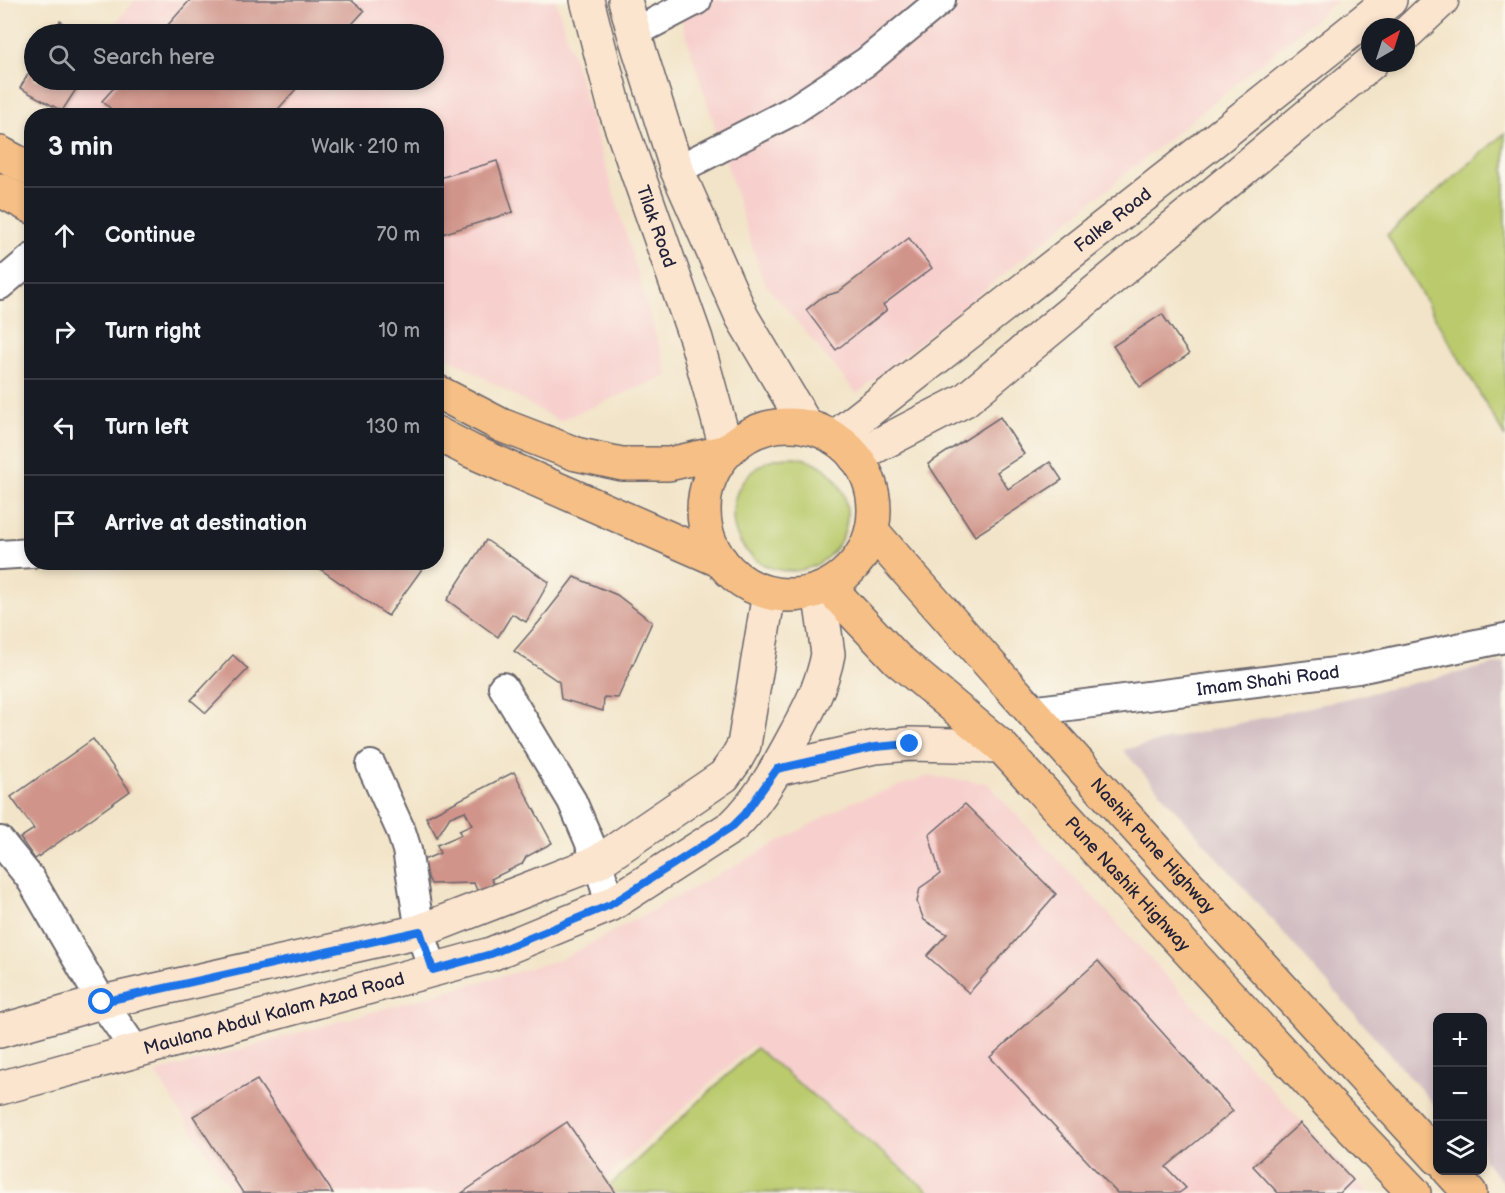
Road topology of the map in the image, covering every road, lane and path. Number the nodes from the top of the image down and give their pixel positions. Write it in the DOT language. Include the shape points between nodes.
graph roads {
  1 [pos="587,0"];
  2 [pos="626,0"];
  3 [pos="697,0"];
  4 [pos="941,0"];
  5 [pos="1390,0"];
  6 [pos="634,33"];
  7 [pos="1361,71"];
  8 [pos="0,153"];
  9 [pos="24,166"];
  10 [pos="677,170"];
  11 [pos="0,190"];
  12 [pos="24,203"];
  13 [pos="24,265"];
  14 [pos="0,285"];
  15 [pos="444,395"];
  16 [pos="444,437"];
  17 [pos="832,441"];
  18 [pos="727,451"];
  19 [pos="872,531"];
  20 [pos="24,554"];
  21 [pos="0,555"];
  22 [pos="721,561"];
  23 [pos="824,589"];
  24 [pos="769,593"];
  25 [pos="1505,638"];
  26 [pos="502,687"];
  27 [pos="1030,711"];
  28 [pos="1001,746"];
  29 [pos="371,765"];
  30 [pos="777,769"];
  31 [pos="0,841"];
  32 [pos="598,862"];
  33 [pos="610,905"];
  34 [pos="420,931"];
  35 [pos="433,970"];
  36 [pos="102,1002"];
  37 [pos="0,1031"];
  38 [pos="136,1051"];
  39 [pos="0,1088"];
  40 [pos="1433,1154"];
  41 [pos="1454,1175"];
  42 [pos="1414,1193"];
  43 [pos="1470,1193"];
  1 -- 18 [label="street, Tilak Road" via="616,112 696,339"];
  2 -- 6 [label="street"];
  3 -- 6 [label="street"];
  4 -- 10 [label="street" via="866,62 792,111"];
  5 -- 17 [label="street, Falke Road"];
  6 -- 10 [label="street"];
  7 -- 17 [label="street" via="965,400"];
  8 -- 9 [label="highway"];
  10 -- 17 [label="street" via="742,316"];
  11 -- 12 [label="highway"];
  13 -- 14 [label="street"];
  15 -- 18 [label="highway" via="501,425 576,454 622,464 669,464"];
  16 -- 22 [label="highway"];
  17 -- 18 [label="highway" via="786,425 744,437"];
  17 -- 19 [label="highway" via="868,479 874,505"];
  18 -- 22 [label="highway" via="713,471 705,493 709,541"];
  19 -- 23 [label="highway" via="852,567"];
  19 -- 27 [label="highway, Nashik Pune Highway"];
  20 -- 21 [label="street"];
  22 -- 24 [label="highway" via="734,575"];
  23 -- 24 [label="highway" via="794,595"];
  23 -- 28 [label="highway, Pune Nashik Highway" via="897,659"];
  23 -- 30 [label="street, Maulana Abdul Kalam Azad Road" via="826,663 813,702"];
  24 -- 32 [label="street" via="744,745 735,761 724,776"];
  25 -- 27 [label="street, Imam Shahi Road" via="1358,669"];
  26 -- 32 [label="street" via="572,801"];
  27 -- 40 [label="highway, Nashik Pune Highway"];
  28 -- 30 [label="street" via="875,747"];
  28 -- 42 [label="highway, Pune Nashik Highway"];
  29 -- 34 [label="street" via="407,850"];
  30 -- 33 [label="street, Maulana Abdul Kalam Azad Road" via="733,826"];
  31 -- 36 [label="street" via="30,878"];
  32 -- 33 [label="street"];
  32 -- 34 [label="street"];
  33 -- 35 [label="street, Maulana Abdul Kalam Azad Road" via="491,954"];
  34 -- 35 [label="street"];
  34 -- 36 [label="street"];
  35 -- 38 [label="street, Maulana Abdul Kalam Azad Road"];
  36 -- 37 [label="street"];
  36 -- 38 [label="street"];
  38 -- 39 [label="street, Maulana Abdul Kalam Azad Road"];
  41 -- 43 [label="highway"];
}
